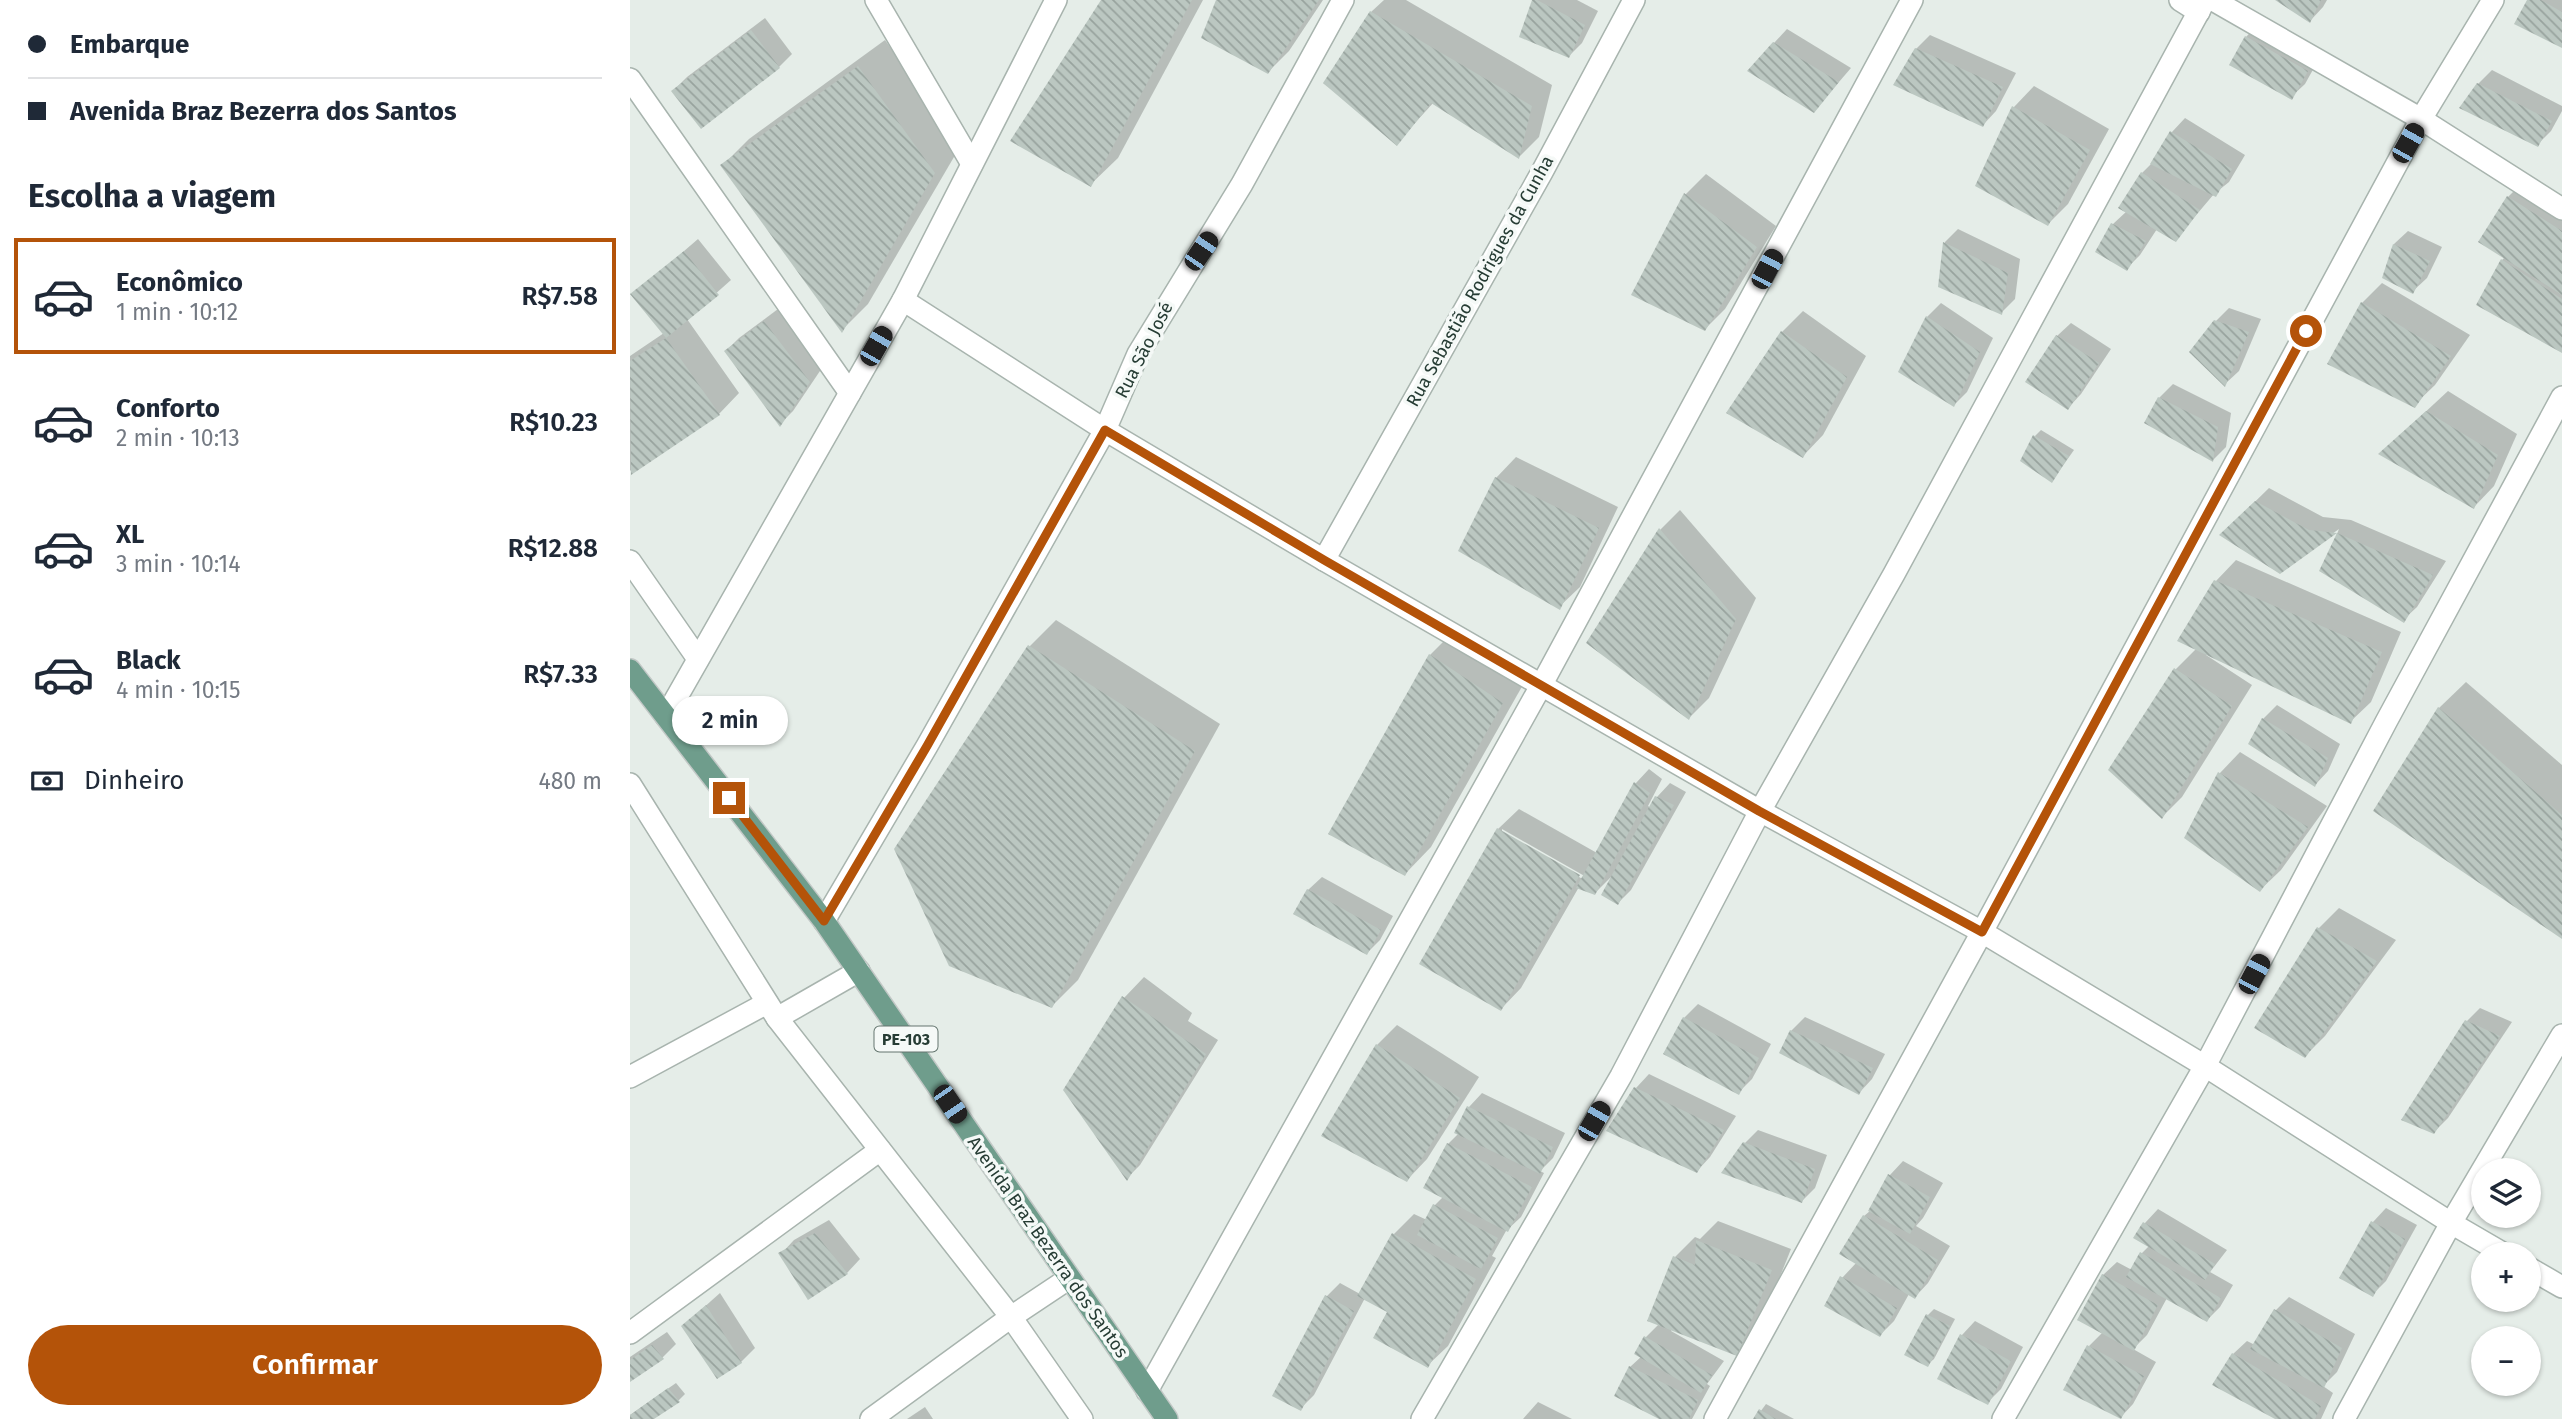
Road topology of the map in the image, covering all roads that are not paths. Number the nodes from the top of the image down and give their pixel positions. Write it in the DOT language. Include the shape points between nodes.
graph roads {
  1 [pos="876,0"];
  2 [pos="1056,0"];
  3 [pos="1343,0"];
  4 [pos="1634,0"];
  5 [pos="1912,0"];
  6 [pos="2180,0"];
  7 [pos="2493,0"];
  8 [pos="2206,4"];
  9 [pos="630,79"];
  10 [pos="2421,119"];
  11 [pos="972,164"];
  12 [pos="2562,209"];
  13 [pos="903,300"];
  14 [pos="850,393"];
  15 [pos="2562,397"];
  16 [pos="1105,430"];
  17 [pos="1324,560"];
  18 [pos="630,561"];
  19 [pos="698,659"];
  20 [pos="630,670"];
  21 [pos="1542,684"];
  22 [pos="666,716"];
  23 [pos="630,784"];
  24 [pos="1759,811"];
  25 [pos="824,921"];
  26 [pos="1982,932"];
  27 [pos="859,971"];
  28 [pos="772,1011"];
  29 [pos="2562,1035"];
  30 [pos="2205,1066"];
  31 [pos="630,1077"];
  32 [pos="880,1150"];
  33 [pos="2451,1223"];
  34 [pos="2484,1242"];
  35 [pos="2541,1275"];
  36 [pos="1069,1279"];
  37 [pos="2562,1287"];
  38 [pos="1011,1317"];
  39 [pos="630,1333"];
  40 [pos="1147,1391"];
  41 [pos="871,1419"];
  42 [pos="1082,1419"];
  43 [pos="1167,1419"];
  44 [pos="1422,1419"];
  45 [pos="1715,1419"];
  46 [pos="2003,1419"];
  47 [pos="2344,1419"];
  1 -- 11 [label="street"];
  2 -- 11 [label="street"];
  3 -- 16 [label="street, Rua São José" via="1242,184 1138,354"];
  4 -- 17 [label="street, Rua Sebastião Rodrigues da Cunha"];
  5 -- 21 [label="street"];
  6 -- 8 [label="street"];
  7 -- 10 [label="street"];
  8 -- 10 [label="street"];
  8 -- 24 [label="street"];
  9 -- 14 [label="street"];
  10 -- 12 [label="street"];
  10 -- 26 [label="street"];
  11 -- 13 [label="street"];
  13 -- 14 [label="street"];
  13 -- 16 [label="street"];
  14 -- 19 [label="street"];
  15 -- 30 [label="street"];
  16 -- 17 [label="street"];
  16 -- 25 [label="street, Rua São José"];
  17 -- 21 [label="street"];
  18 -- 19 [label="street"];
  19 -- 22 [label="street"];
  20 -- 22 [label="main road, Avenida Braz Bezerra dos Santos / PE-103"];
  21 -- 24 [label="street"];
  21 -- 40 [label="street"];
  22 -- 25 [label="main road, Avenida Braz Bezerra dos Santos / PE-103"];
  23 -- 28 [label="street"];
  24 -- 26 [label="street"];
  24 -- 44 [label="street" via="1621,1076"];
  25 -- 27 [label="main road, Avenida Braz Bezerra dos Santos / PE-103"];
  26 -- 30 [label="street"];
  26 -- 45 [label="street"];
  27 -- 28 [label="street"];
  27 -- 36 [label="main road, Avenida Braz Bezerra dos Santos / PE-103"];
  28 -- 31 [label="street"];
  28 -- 32 [label="street"];
  29 -- 33 [label="street"];
  30 -- 33 [label="street"];
  30 -- 46 [label="street"];
  32 -- 38 [label="street"];
  32 -- 39 [label="street"];
  33 -- 34 [label="street"];
  33 -- 47 [label="street"];
  35 -- 37 [label="street"];
  36 -- 38 [label="street"];
  36 -- 40 [label="main road, Avenida Braz Bezerra dos Santos / PE-103"];
  38 -- 41 [label="street"];
  38 -- 42 [label="street"];
  40 -- 43 [label="main road, Avenida Braz Bezerra dos Santos / PE-103"];
}
